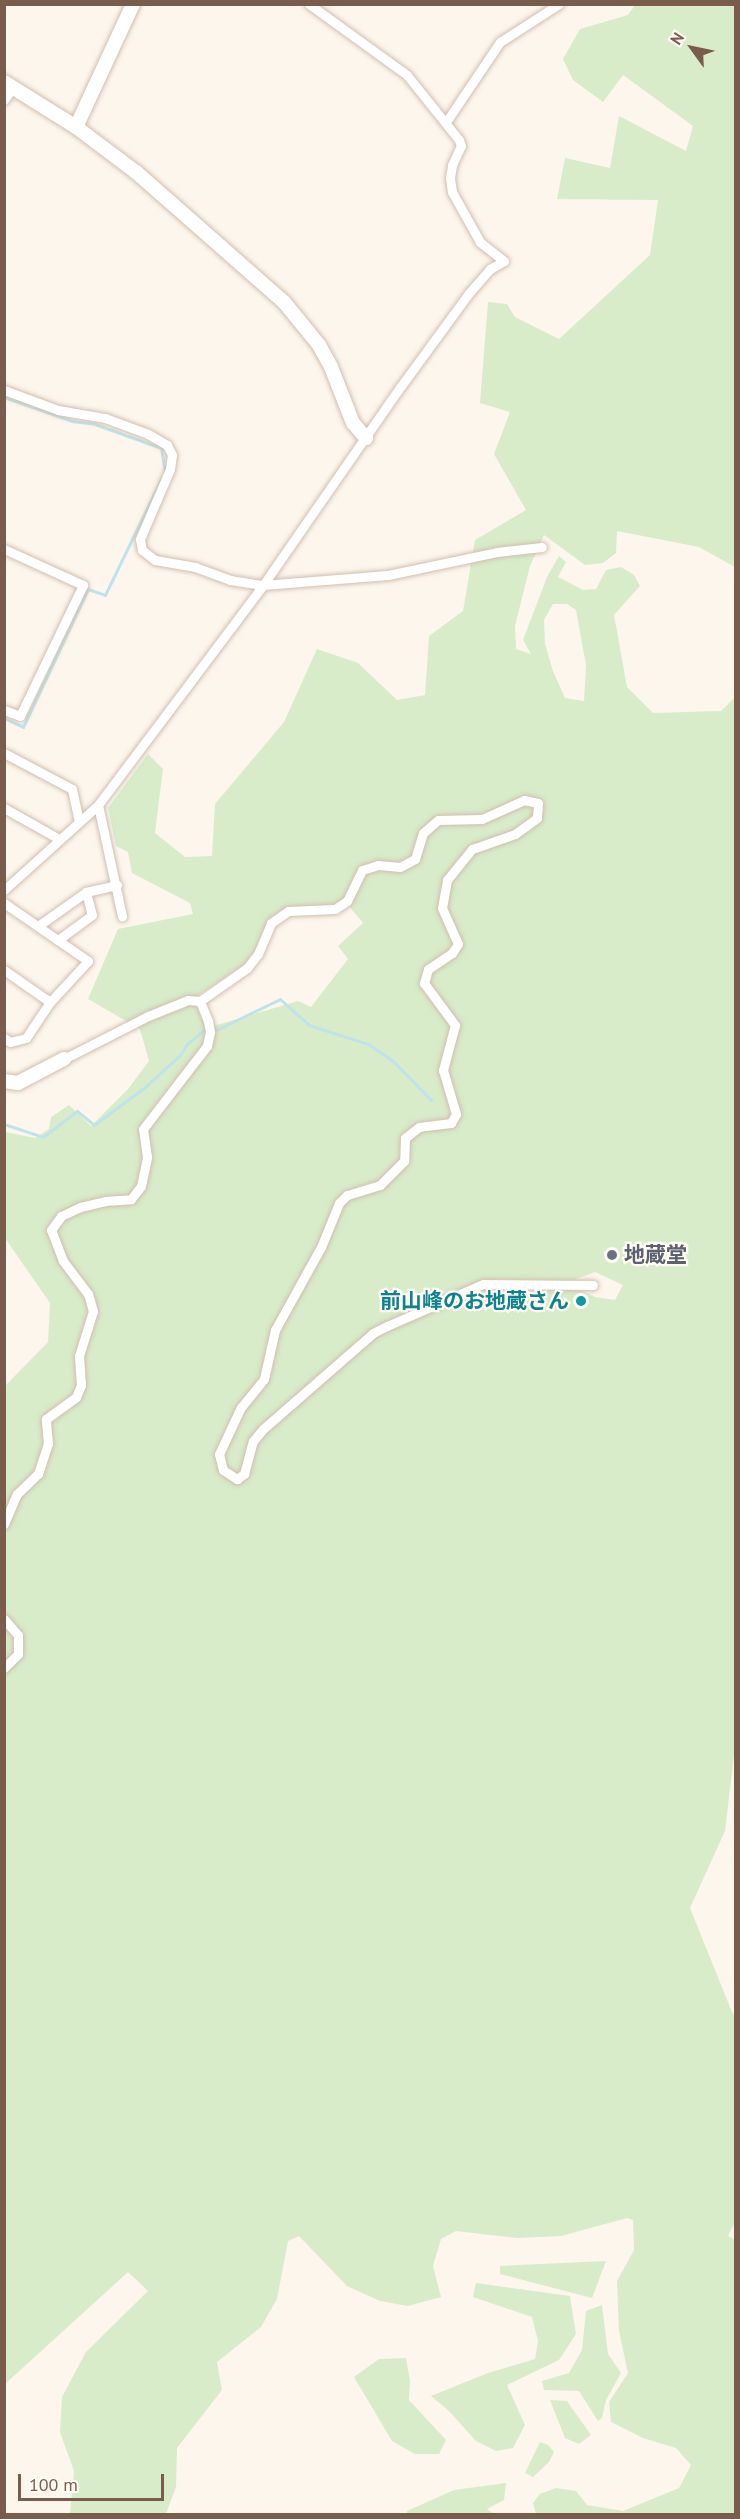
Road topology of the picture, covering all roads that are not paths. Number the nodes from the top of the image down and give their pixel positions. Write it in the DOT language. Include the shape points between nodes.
graph roads {
  1 [pos="133,4"];
  2 [pos="309,4"];
  3 [pos="559,4"];
  4 [pos="9,84"];
  5 [pos="4,100"];
  6 [pos="446,122"];
  7 [pos="76,128"];
  8 [pos="5,391"];
  9 [pos="366,438"];
  10 [pos="542,547"];
  11 [pos="4,549"];
  12 [pos="262,585"];
  13 [pos="4,710"];
  14 [pos="4,753"];
  15 [pos="98,805"];
  16 [pos="4,808"];
  17 [pos="79,821"];
  18 [pos="59,839"];
  19 [pos="117,885"];
  20 [pos="4,890"];
  21 [pos="86,892"];
  22 [pos="4,903"];
  23 [pos="122,916"];
  24 [pos="38,926"];
  25 [pos="57,940"];
  26 [pos="4,970"];
  27 [pos="200,1001"];
  28 [pos="50,1002"];
  29 [pos="4,1038"];
  30 [pos="64,1059"];
  31 [pos="4,1081"];
  32 [pos="592,1285"];
  33 [pos="4,1524"];
  34 [pos="4,1619"];
  35 [pos="4,1668"];
  1 -- 7 [label="street"];
  2 -- 6 [label="street" via="407,75"];
  3 -- 6 [label="street" via="500,42"];
  4 -- 5 [label="street"];
  4 -- 7 [label="street"];
  6 -- 9 [label="street" via="461,146 452,165 452,192 473,232 504,261 490,269 470,293"];
  7 -- 9 [label="street" via="136,172 284,302 319,345 353,423"];
  8 -- 12 [label="street" via="58,410 105,418 167,445 172,455 170,469 140,539 142,550 155,560"];
  9 -- 12 [label="street"];
  10 -- 12 [label="street" via="497,552 388,575"];
  11 -- 13 [label="street" via="83,585 20,716"];
  12 -- 15 [label="street"];
  14 -- 17 [label="street" via="72,789"];
  15 -- 17 [label="street"];
  15 -- 19 [label="street"];
  16 -- 18 [label="street"];
  17 -- 18 [label="street"];
  18 -- 20 [label="street"];
  19 -- 21 [label="street"];
  19 -- 23 [label="street"];
  21 -- 24 [label="street"];
  21 -- 25 [label="street" via="92,915"];
  22 -- 24 [label="street"];
  24 -- 25 [label="street"];
  25 -- 28 [label="street" via="88,961"];
  26 -- 28 [label="street"];
  27 -- 30 [label="street" via="188,1000 148,1016"];
  27 -- 32 [label="street" via="247,968 272,923 288,911 335,909 347,901 362,870 378,865 400,867 415,860 423,834 438,820 482,819 524,800 538,803 537,818 515,834 472,849 447,880 442,908 458,944 452,953 428,969 424,983 455,1025 443,1070 456,1114 451,1123 419,1127 405,1137 404,1161 380,1185 348,1195 339,1203 321,1247 275,1330 264,1379 241,1407 219,1454 223,1470 237,1479 244,1474 253,1441 263,1429 373,1333 483,1284"];
  27 -- 33 [label="street" via="208,1021 209,1042 143,1128 147,1157 141,1186 131,1199 105,1201 61,1216 51,1230 63,1261 88,1294 93,1311 79,1356 81,1385 76,1397 46,1419 48,1443 38,1474 17,1494"];
  28 -- 29 [label="street" via="26,1038 9,1042"];
  30 -- 31 [label="street" via="18,1083"];
  34 -- 35 [label="street" via="18,1635 18,1654"];
}
